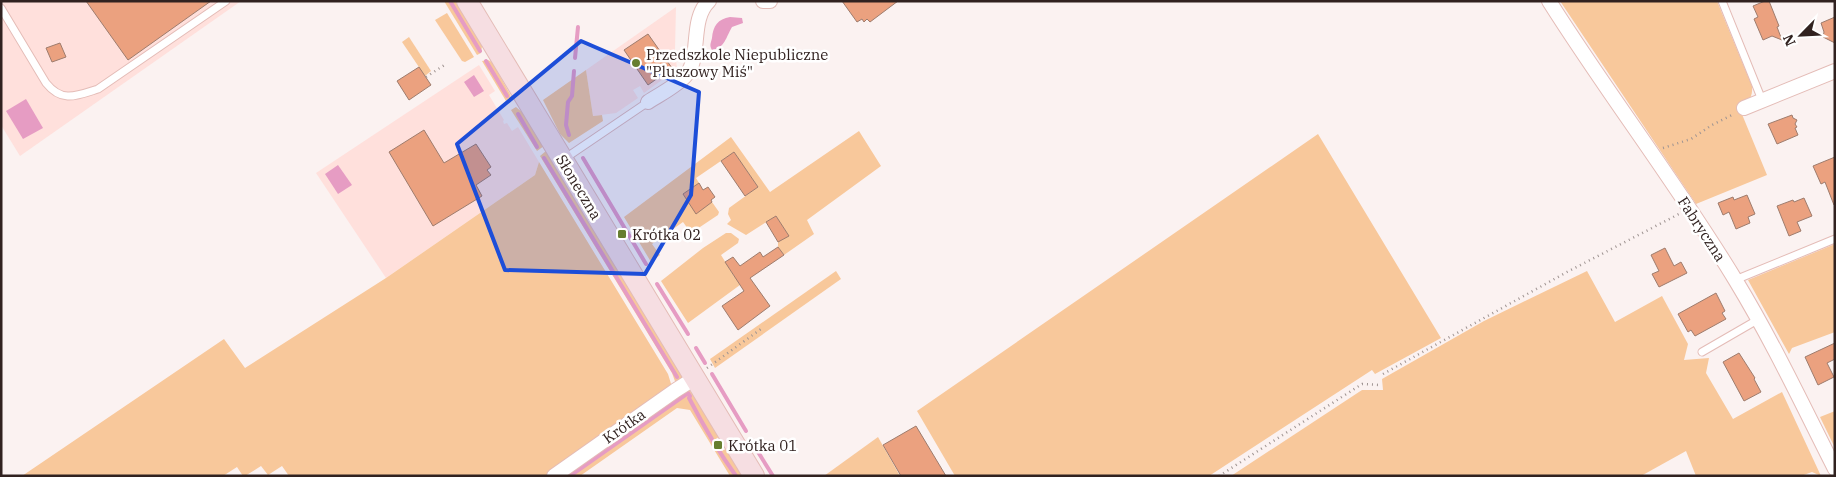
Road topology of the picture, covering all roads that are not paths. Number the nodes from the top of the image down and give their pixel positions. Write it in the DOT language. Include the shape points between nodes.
graph roads {
  1 [pos="226,1"];
  2 [pos="467,1"];
  3 [pos="709,1"];
  4 [pos="763,1"];
  5 [pos="770,1"];
  6 [pos="1549,1"];
  7 [pos="1722,1"];
  8 [pos="1,8"];
  9 [pos="1835,71"];
  10 [pos="1762,100"];
  11 [pos="648,102"];
  12 [pos="1744,108"];
  13 [pos="562,160"];
  14 [pos="1835,239"];
  15 [pos="1736,280"];
  16 [pos="1759,319"];
  17 [pos="1702,352"];
  18 [pos="699,375"];
  19 [pos="1835,469"];
  20 [pos="554,476"];
  21 [pos="754,476"];
  1 -- 8 [label="lane" via="98,89 62,96 53,92 46,83"];
  2 -- 13 [label="main road, Słoneczna"];
  3 -- 11 [label="street" via="699,19 688,74"];
  4 -- 5 [label="street"];
  6 -- 15 [label="street, Fabryczna"];
  7 -- 10 [label="lane"];
  9 -- 10 [label="street"];
  10 -- 12 [label="street"];
  11 -- 13 [label="lane"];
  13 -- 18 [label="main road, Słoneczna"];
  14 -- 15 [label="lane"];
  15 -- 16 [label="street, Fabryczna"];
  16 -- 17 [label="lane"];
  16 -- 19 [label="street, Fabryczna"];
  18 -- 20 [label="street, Krótka"];
  18 -- 21 [label="main road, Słoneczna"];
}
